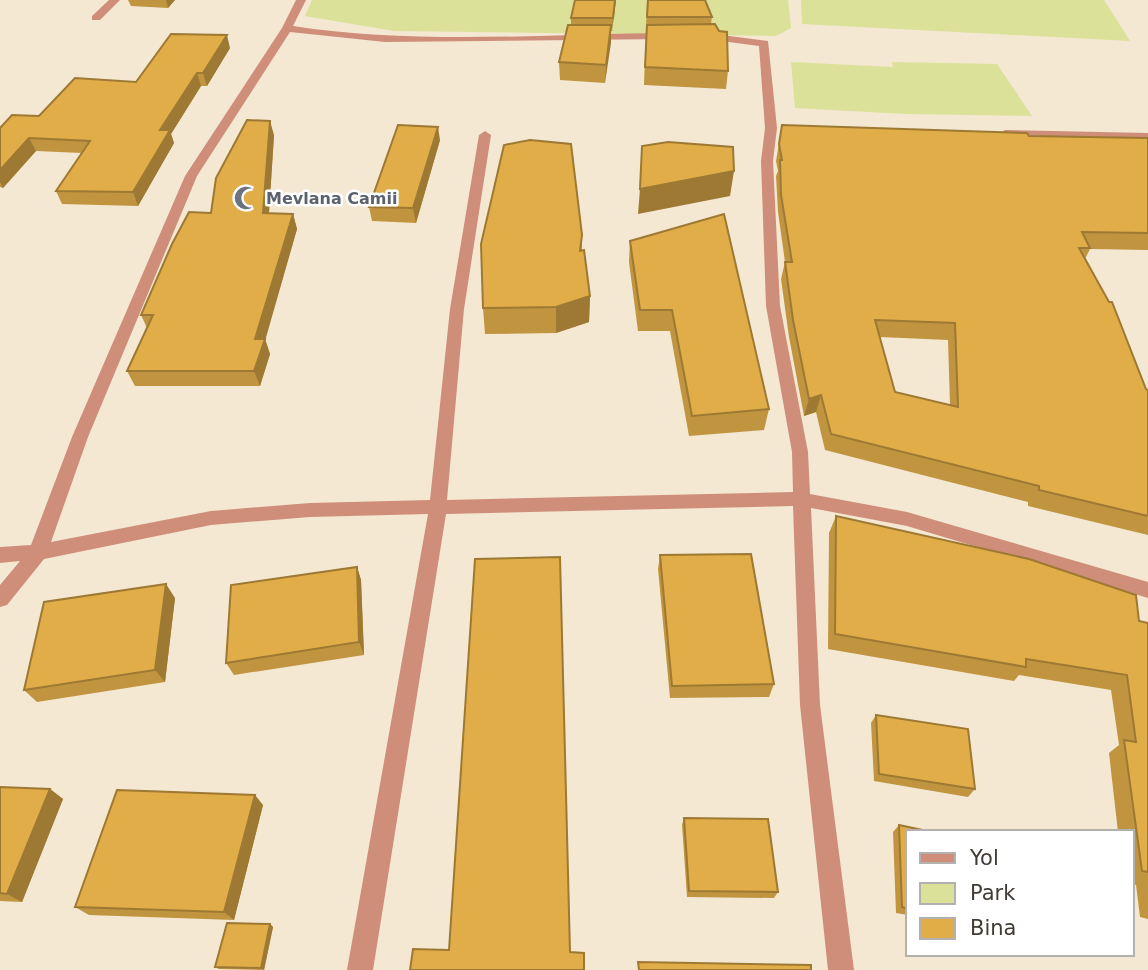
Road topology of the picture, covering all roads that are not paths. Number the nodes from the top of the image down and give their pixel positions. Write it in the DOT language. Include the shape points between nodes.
graph roads {
  1 [pos="115,0"];
  2 [pos="301,0"];
  3 [pos="96,18"];
  4 [pos="287,28"];
  5 [pos="771,128"];
  6 [pos="785,128"];
  7 [pos="994,134"];
  8 [pos="485,135"];
  9 [pos="1148,137"];
  10 [pos="800,499"];
  11 [pos="438,506"];
  12 [pos="38,552"];
  13 [pos="0,555"];
  14 [pos="1148,590"];
  15 [pos="0,599"];
  16 [pos="360,970"];
  17 [pos="841,970"];
  1 -- 3 [label="street"];
  2 -- 4 [label="street"];
  4 -- 5 [label="street" via="385,39 713,36 764,43"];
  4 -- 12 [label="street" via="191,176 80,437"];
  5 -- 6 [label="street"];
  5 -- 10 [label="street" via="773,306 800,452"];
  7 -- 9 [label="street"];
  8 -- 11 [label="street" via="457,309"];
  10 -- 11 [label="street"];
  10 -- 14 [label="street" via="907,519"];
  10 -- 17 [label="street" via="810,705"];
  11 -- 12 [label="street" via="211,518"];
  11 -- 16 [label="street"];
  12 -- 13 [label="street"];
  12 -- 15 [label="street"];
}
